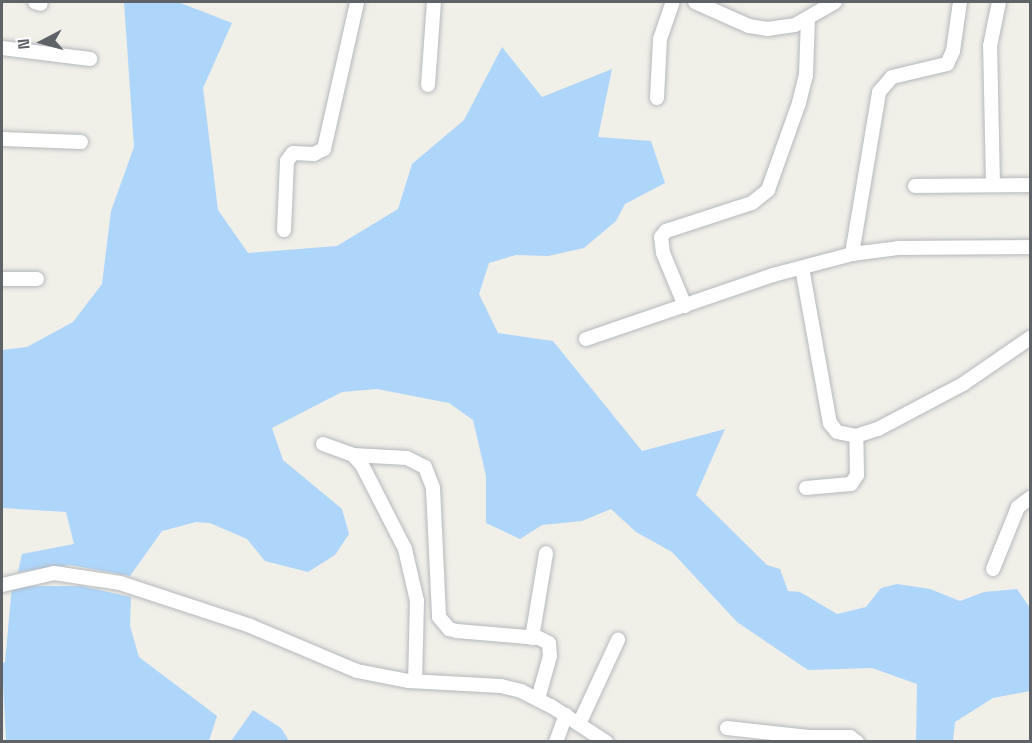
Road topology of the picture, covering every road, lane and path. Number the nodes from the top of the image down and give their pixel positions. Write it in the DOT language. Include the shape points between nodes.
graph roads {
  1 [pos="357,2"];
  2 [pos="434,2"];
  3 [pos="673,2"];
  4 [pos="695,2"];
  5 [pos="835,2"];
  6 [pos="960,2"];
  7 [pos="999,2"];
  8 [pos="808,18"];
  9 [pos="2,48"];
  10 [pos="90,59"];
  11 [pos="428,85"];
  12 [pos="657,98"];
  13 [pos="2,139"];
  14 [pos="81,142"];
  15 [pos="993,185"];
  16 [pos="1030,185"];
  17 [pos="915,186"];
  18 [pos="284,230"];
  19 [pos="1030,248"];
  20 [pos="852,254"];
  21 [pos="801,268"];
  22 [pos="2,279"];
  23 [pos="37,279"];
  24 [pos="685,306"];
  25 [pos="1030,338"];
  26 [pos="586,339"];
  27 [pos="856,436"];
  28 [pos="322,444"];
  29 [pos="353,455"];
  30 [pos="806,488"];
  31 [pos="1030,498"];
  32 [pos="546,552"];
  33 [pos="993,569"];
  34 [pos="2,585"];
  35 [pos="532,638"];
  36 [pos="618,640"];
  37 [pos="415,681"];
  38 [pos="538,699"];
  39 [pos="566,716"];
  40 [pos="579,724"];
  41 [pos="727,728"];
  42 [pos="556,741"];
  43 [pos="606,741"];
  44 [pos="857,741"];
  1 -- 18 [label="street" via="324,149 314,154 293,153 287,160"];
  2 -- 11 [label="street"];
  3 -- 12 [label="street" via="659,45"];
  4 -- 8 [label="street" via="767,30 795,25"];
  5 -- 8 [label="street"];
  6 -- 20 [label="street" via="953,51 947,64 891,77 879,92"];
  7 -- 15 [label="street" via="990,46"];
  8 -- 24 [label="street" via="806,75 800,103 768,190 752,204 666,231 661,237 663,253"];
  9 -- 10 [label="street"];
  13 -- 14 [label="street"];
  15 -- 16 [label="street"];
  15 -- 17 [label="street"];
  19 -- 20 [label="street" via="898,248"];
  20 -- 21 [label="street"];
  21 -- 24 [label="street"];
  21 -- 27 [label="street" via="830,423 837,432"];
  22 -- 23 [label="street"];
  24 -- 26 [label="street"];
  25 -- 27 [label="street" via="963,384 878,429"];
  27 -- 30 [label="street" via="856,480 844,485"];
  28 -- 29 [label="street"];
  29 -- 35 [label="street" via="412,460 425,467 432,479 436,602 443,623 457,631"];
  29 -- 37 [label="street" via="378,491 405,549 417,601"];
  31 -- 33 [label="street" via="1018,507"];
  32 -- 35 [label="street"];
  34 -- 37 [label="street" via="54,573 93,577 248,625 357,671"];
  35 -- 38 [label="street" via="545,641 551,649"];
  36 -- 40 [label="street"];
  37 -- 38 [label="street" via="501,686"];
  38 -- 39 [label="street"];
  39 -- 40 [label="street"];
  39 -- 42 [label="street"];
  40 -- 43 [label="street"];
  41 -- 44 [label="street" via="808,737 850,736"];
}
